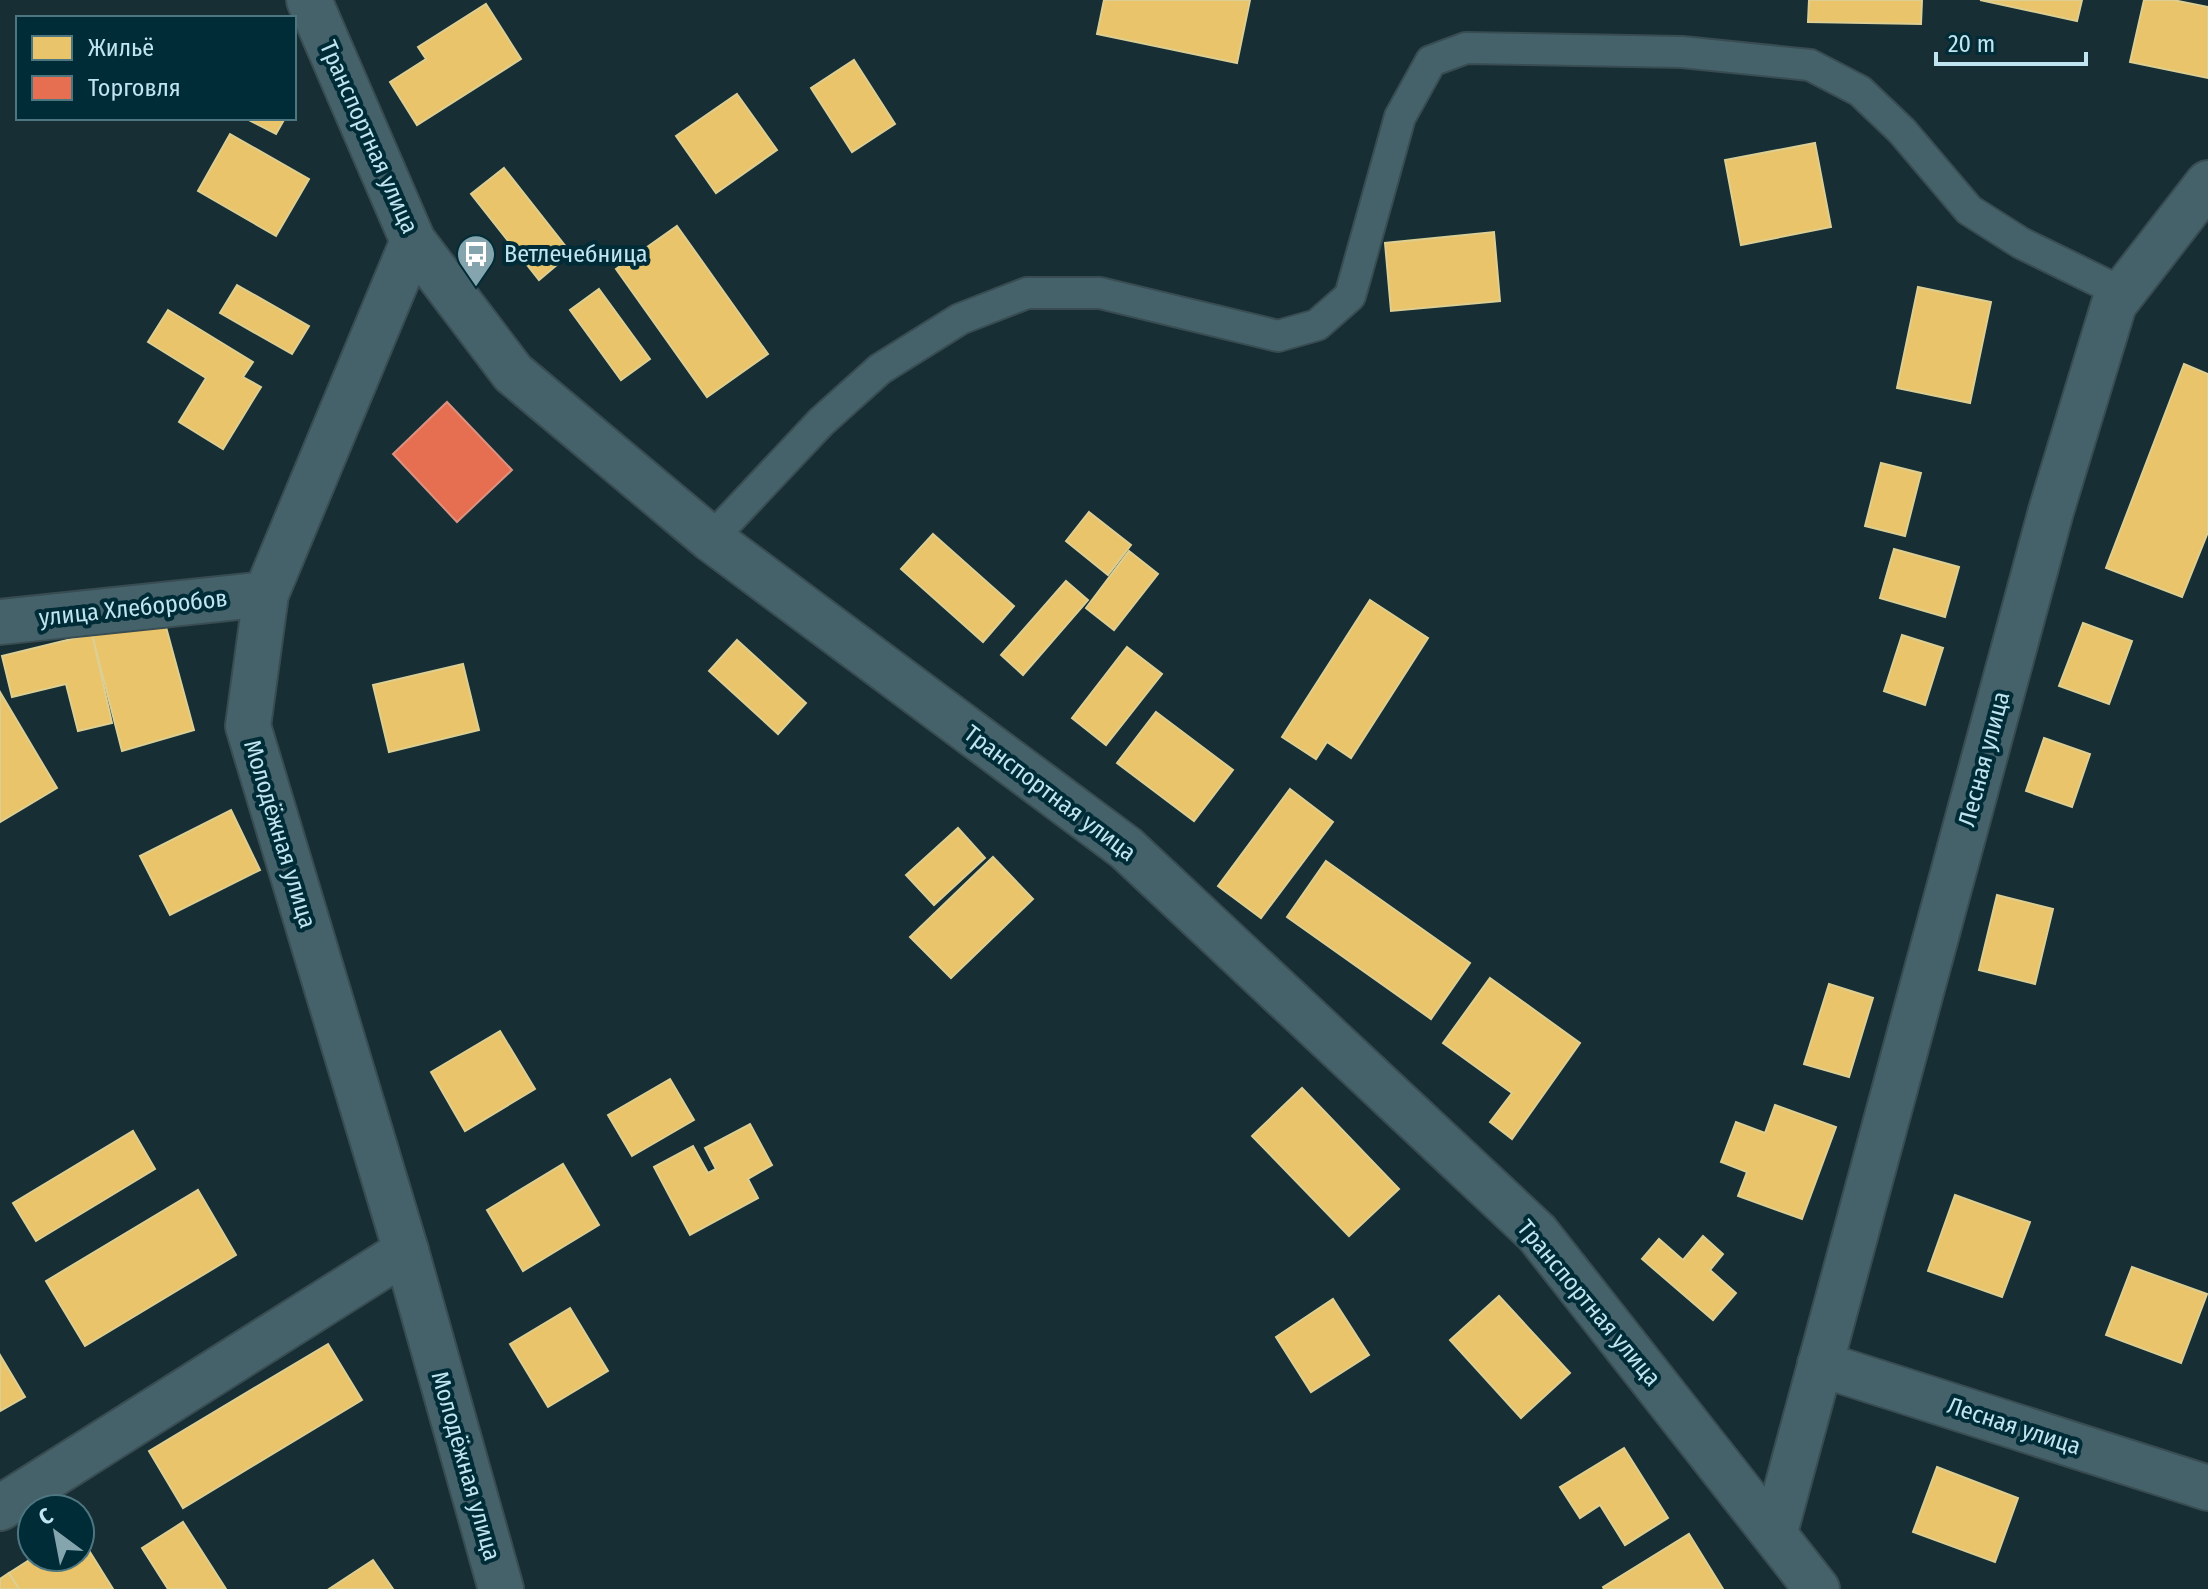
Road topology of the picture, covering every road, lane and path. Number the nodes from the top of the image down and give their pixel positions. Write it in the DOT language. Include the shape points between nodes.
graph roads {
  1 [pos="309,0"];
  2 [pos="2208,183"];
  3 [pos="413,241"];
  4 [pos="2123,293"];
  5 [pos="711,539"];
  6 [pos="266,594"];
  7 [pos="0,622"];
  8 [pos="406,1251"];
  9 [pos="1820,1364"];
  10 [pos="2208,1488"];
  11 [pos="0,1508"];
  12 [pos="1775,1532"];
  13 [pos="501,1589"];
  14 [pos="1817,1589"];
  1 -- 3 [label="street, Транспортная улица"];
  2 -- 4 [label="street, Лесная улица"];
  3 -- 5 [label="street, Транспортная улица" via="513,373"];
  3 -- 6 [label="street, Молодёжная улица"];
  4 -- 5 [label="lane" via="2021,243 1969,210 1860,91 1810,65 1682,52 1466,48 1431,61 1400,117 1350,296 1317,325 1278,336 1100,293 1027,293 960,319 880,369 821,422"];
  4 -- 9 [label="street, Лесная улица" via="2114,304 2051,511"];
  5 -- 12 [label="street, Транспортная улица" via="1126,848 1537,1233"];
  6 -- 7 [label="street, улица Хлеборобов"];
  6 -- 8 [label="street, Молодёжная улица" via="248,726"];
  8 -- 11 [label="street"];
  8 -- 13 [label="street, Молодёжная улица"];
  9 -- 10 [label="street, Лесная улица"];
  9 -- 12 [label="street, Лесная улица"];
  12 -- 14 [label="street, Транспортная улица"];
}
